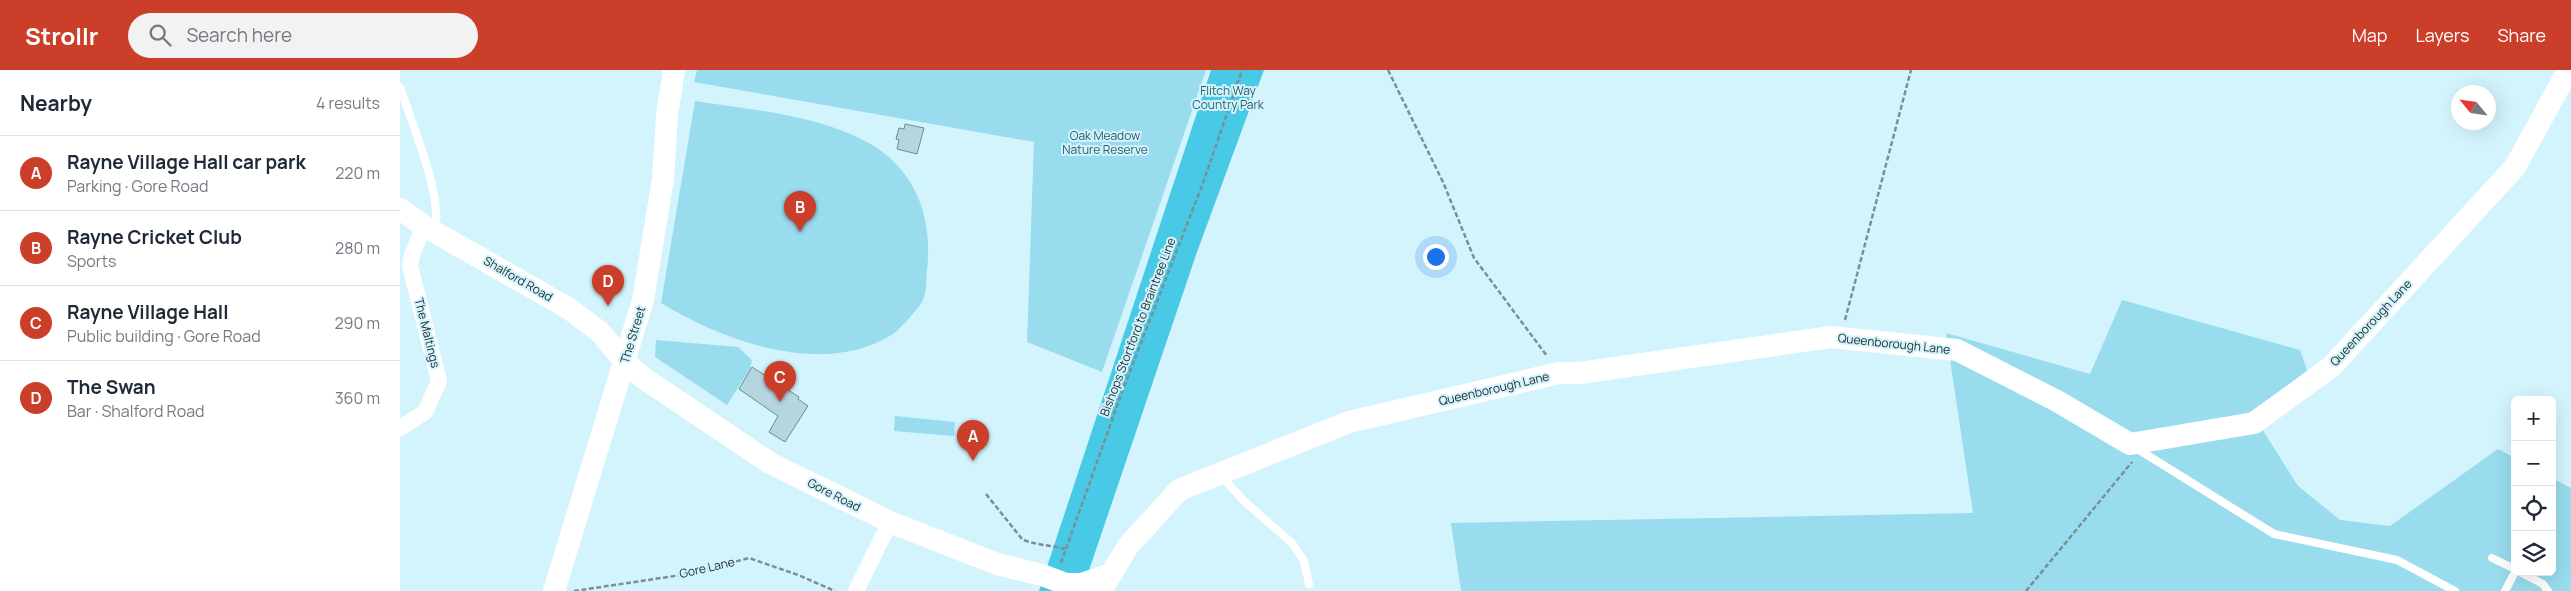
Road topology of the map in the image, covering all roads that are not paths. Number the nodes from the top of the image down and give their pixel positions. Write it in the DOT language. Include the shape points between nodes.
graph roads {
  1 [pos="674,70"];
  2 [pos="2571,70"];
  3 [pos="400,87"];
  4 [pos="400,209"];
  5 [pos="429,228"];
  6 [pos="625,362"];
  7 [pos="400,428"];
  8 [pos="2136,448"];
  9 [pos="1218,473"];
  10 [pos="890,522"];
  11 [pos="2492,558"];
  12 [pos="2511,569"];
  13 [pos="2512,576"];
  14 [pos="2528,576"];
  15 [pos="1060,579"];
  16 [pos="1106,583"];
  17 [pos="1310,584"];
  18 [pos="554,591"];
  19 [pos="856,591"];
  20 [pos="2455,591"];
  21 [pos="2504,591"];
  22 [pos="2548,591"];
  1 -- 6 [label="street, The Street" via="654,243 643,300"];
  2 -- 8 [label="street, Queenborough Lane" via="2515,167 2331,367 2254,423"];
  3 -- 5 [label="lane" via="436,208"];
  4 -- 5 [label="street, Shalford Road"];
  5 -- 6 [label="street, Shalford Road" via="568,308 600,332"];
  5 -- 7 [label="street, The Maltings" via="412,255 410,266 439,381 425,412"];
  6 -- 10 [label="street, Gore Road" via="642,377 770,463"];
  6 -- 18 [label="street, The Street"];
  8 -- 9 [label="street, Queenborough Lane" via="2057,401 1957,350 1831,338 1580,373 1559,373 1350,422"];
  8 -- 20 [label="lane" via="2274,534 2397,560"];
  9 -- 16 [label="street, Queenborough Lane" via="1179,490 1128,546"];
  9 -- 17 [label="lane" via="1292,543 1304,561"];
  10 -- 15 [label="street, Gore Road" via="997,564"];
  10 -- 19 [label="street"];
  11 -- 12 [label="lane"];
  13 -- 21 [label="lane"];
  14 -- 22 [label="lane" via="2543,584"];
  15 -- 16 [label="street" via="1082,584"];
}
